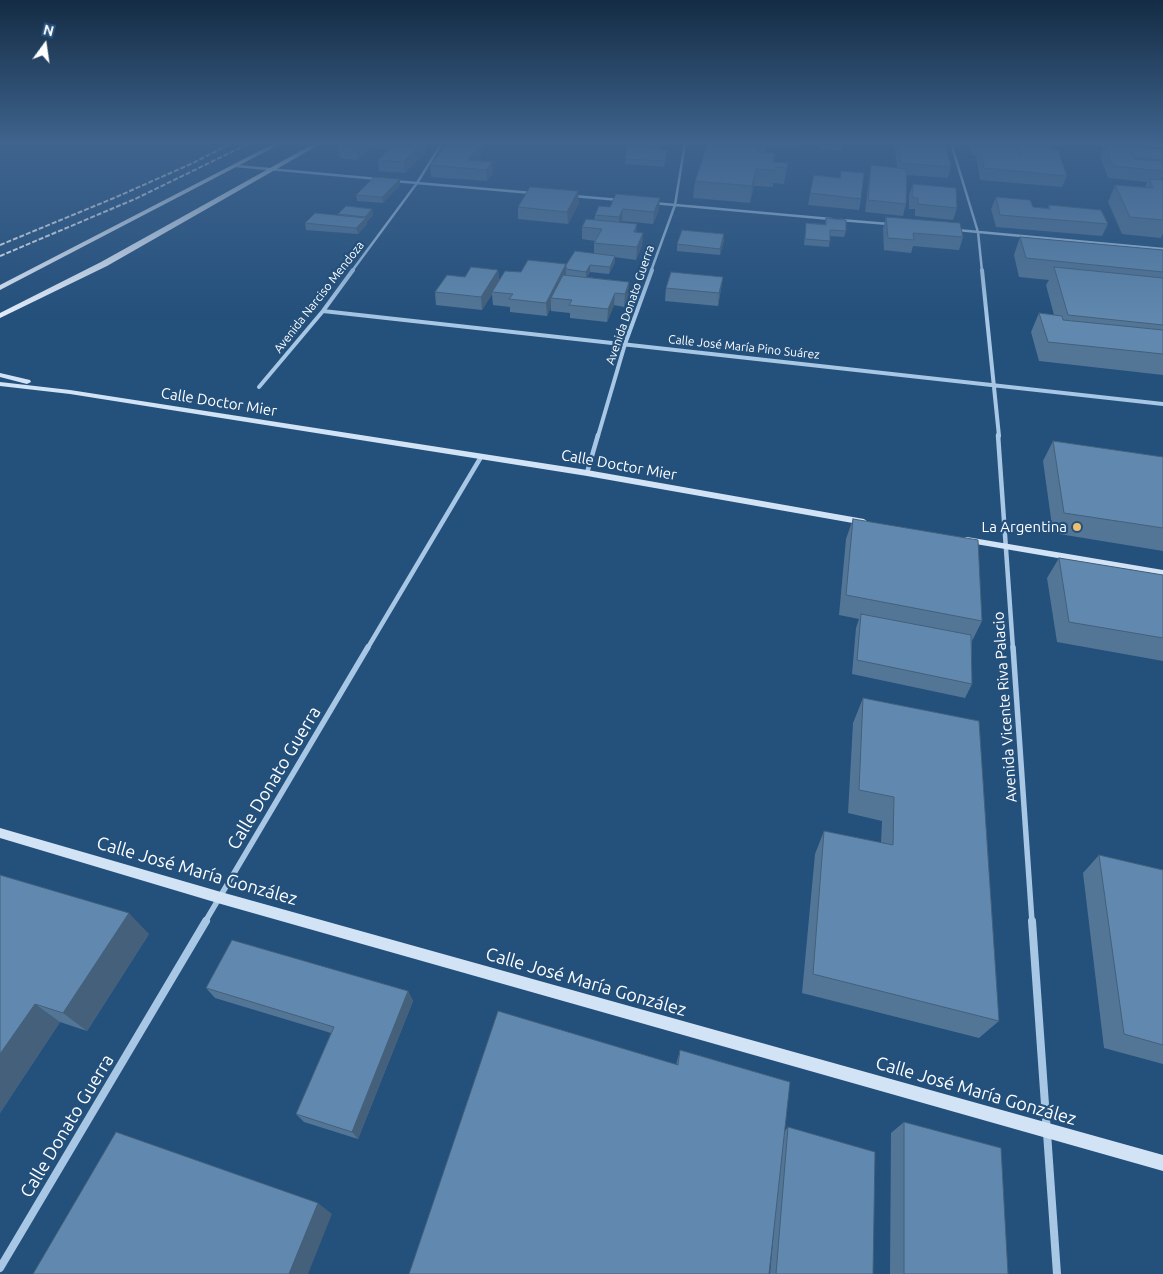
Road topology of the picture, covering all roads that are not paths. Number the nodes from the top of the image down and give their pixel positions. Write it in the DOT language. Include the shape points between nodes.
graph roads {
  1 [pos="165,202"];
  2 [pos="214,202"];
  3 [pos="403,202"];
  4 [pos="969,202"];
  5 [pos="645,203"];
  6 [pos="675,205"];
  7 [pos="890,224"];
  8 [pos="949,230"];
  9 [pos="978,232"];
  10 [pos="1163,249"];
  11 [pos="0,288"];
  12 [pos="323,311"];
  13 [pos="0,316"];
  14 [pos="626,344"];
  15 [pos="0,375"];
  16 [pos="0,384"];
  17 [pos="995,385"];
  18 [pos="259,387"];
  19 [pos="70,392"];
  20 [pos="1163,404"];
  21 [pos="481,457"];
  22 [pos="587,473"];
  23 [pos="870,523"];
  24 [pos="957,539"];
  25 [pos="1006,547"];
  26 [pos="1163,573"];
  27 [pos="0,833"];
  28 [pos="220,898"];
  29 [pos="1046,1130"];
  30 [pos="1163,1162"];
  31 [pos="0,1268"];
  32 [pos="1057,1274"];
  1 -- 11 [label="main road"];
  2 -- 13 [label="main road" via="104,264"];
  3 -- 12 [label="street, Avenida Narciso Mendoza"];
  4 -- 9 [label="street, Avenida Vicente Riva Palacio"];
  5 -- 6 [label="street"];
  6 -- 7 [label="street"];
  6 -- 14 [label="street, Avenida Donato Guerra"];
  8 -- 9 [label="street"];
  9 -- 10 [label="street"];
  9 -- 17 [label="street, Avenida Vicente Riva Palacio"];
  12 -- 14 [label="street, Calle José María Pino Suárez"];
  12 -- 18 [label="street, Avenida Narciso Mendoza"];
  14 -- 17 [label="street, Calle José María Pino Suárez"];
  14 -- 22 [label="street, Avenida Donato Guerra"];
  15 -- 19 [label="main road, Calle Doctor Mier"];
  16 -- 19 [label="main road, Calle Doctor Mier"];
  17 -- 20 [label="street, Calle José María Pino Suárez"];
  17 -- 25 [label="street, Avenida Vicente Riva Palacio"];
  19 -- 21 [label="main road, Calle Doctor Mier"];
  21 -- 22 [label="main road, Calle Doctor Mier"];
  21 -- 28 [label="street, Calle Donato Guerra"];
  22 -- 23 [label="main road, Calle Doctor Mier"];
  24 -- 25 [label="main road"];
  25 -- 26 [label="main road"];
  25 -- 29 [label="street, Avenida Vicente Riva Palacio"];
  27 -- 28 [label="main road, Calle José María González"];
  28 -- 29 [label="main road, Calle José María González"];
  28 -- 31 [label="street, Calle Donato Guerra"];
  29 -- 30 [label="main road, Calle José María González"];
  29 -- 32 [label="street, Avenida Vicente Riva Palacio"];
}
